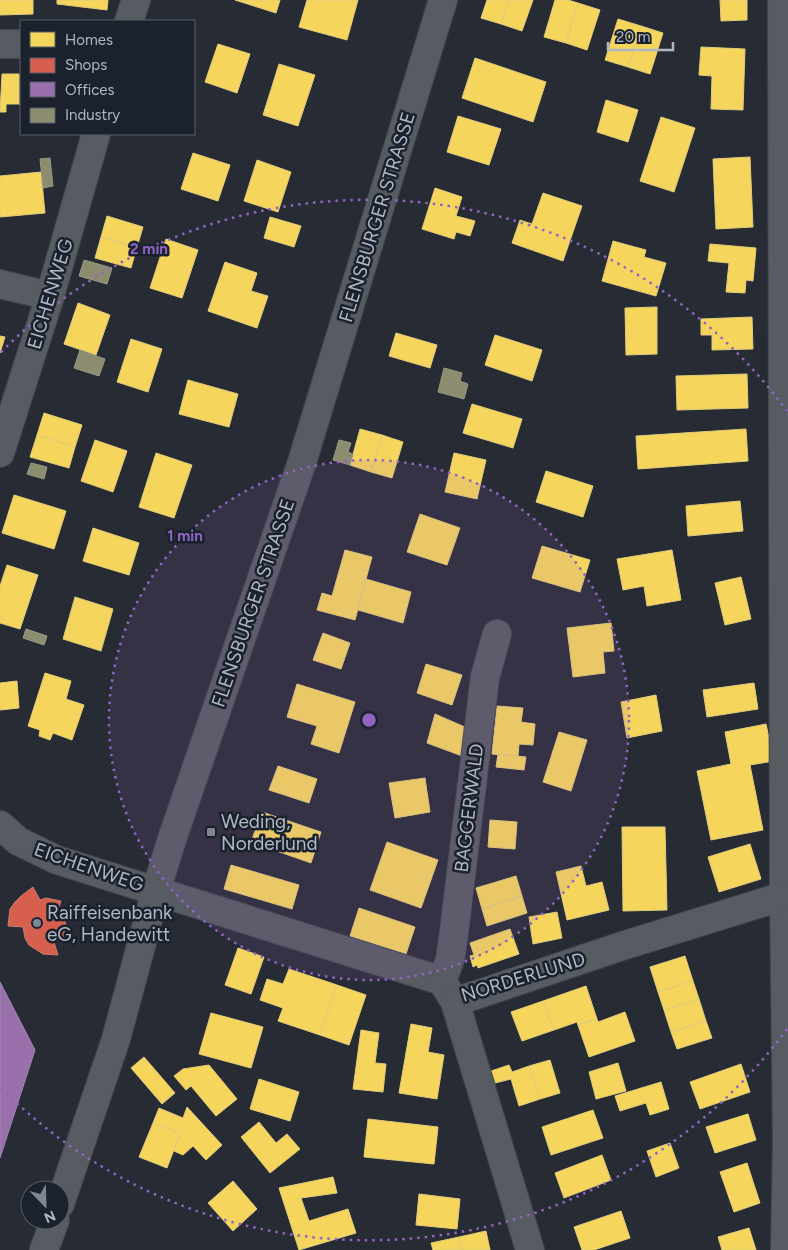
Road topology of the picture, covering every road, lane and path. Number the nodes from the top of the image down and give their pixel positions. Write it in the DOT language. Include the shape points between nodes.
graph roads {
  1 [pos="136,0"];
  2 [pos="443,0"];
  3 [pos="782,0"];
  4 [pos="129,20"];
  5 [pos="0,44"];
  6 [pos="20,44"];
  7 [pos="96,135"];
  8 [pos="0,284"];
  9 [pos="50,296"];
  10 [pos="0,453"];
  11 [pos="498,634"];
  12 [pos="0,825"];
  13 [pos="156,890"];
  14 [pos="784,896"];
  15 [pos="449,991"];
  16 [pos="68,1180"];
  17 [pos="51,1230"];
  18 [pos="44,1250"];
  19 [pos="530,1250"];
  20 [pos="786,1250"];
  1 -- 4 [label="street"];
  2 -- 13 [label="street, FLENSBURGER STRASSE" via="302,462"];
  3 -- 14 [label="street"];
  5 -- 6 [label="street"];
  7 -- 9 [label="street, EICHENWEG"];
  8 -- 9 [label="street"];
  9 -- 10 [label="street, EICHENWEG"];
  11 -- 15 [label="street, BAGGERWALD" via="485,677 450,960"];
  12 -- 13 [label="street, EICHENWEG" via="18,841 57,860"];
  13 -- 15 [label="street, NORDERLUND"];
  13 -- 16 [label="street, FLENSBURGER STRASSE" via="116,1039"];
  14 -- 15 [label="street, NORDERLUND" via="622,946"];
  14 -- 20 [label="street"];
  15 -- 19 [label="street"];
  17 -- 18 [label="street"];
}
